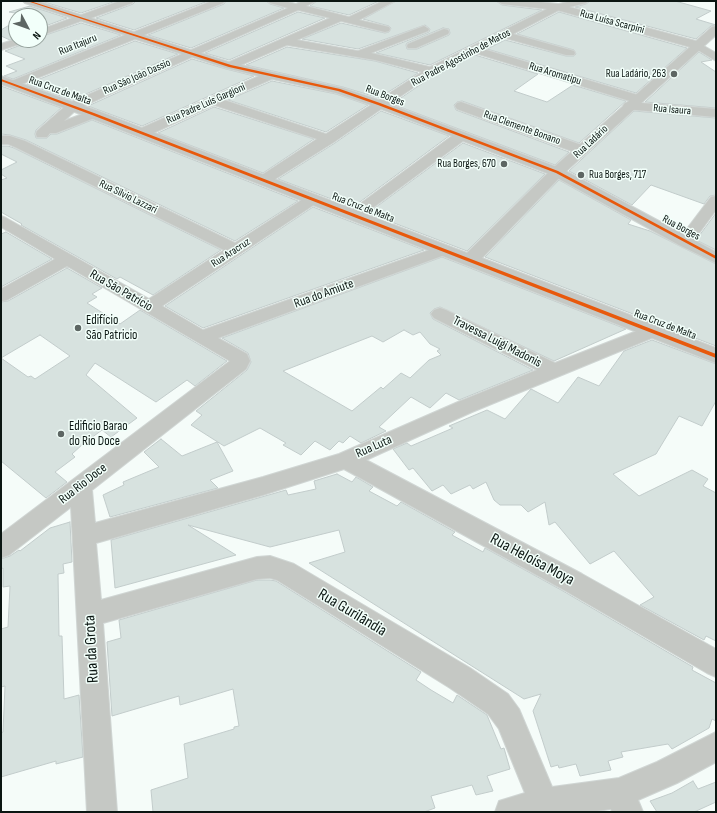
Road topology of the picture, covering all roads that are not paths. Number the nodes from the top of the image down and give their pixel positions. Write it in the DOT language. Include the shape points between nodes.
graph roads {
  1 [pos="28,1"];
  2 [pos="129,1"];
  3 [pos="220,1"];
  4 [pos="273,1"];
  5 [pos="311,1"];
  6 [pos="390,1"];
  7 [pos="502,1"];
  8 [pos="583,1"];
  9 [pos="298,7"];
  10 [pos="558,7"];
  11 [pos="82,18"];
  12 [pos="339,18"];
  13 [pos="350,20"];
  14 [pos="385,29"];
  15 [pos="424,29"];
  16 [pos="716,29"];
  17 [pos="48,30"];
  18 [pos="444,32"];
  19 [pos="503,34"];
  20 [pos="134,35"];
  21 [pos="285,41"];
  22 [pos="697,45"];
  23 [pos="473,50"];
  24 [pos="570,53"];
  25 [pos="190,54"];
  26 [pos="359,54"];
  27 [pos="716,58"];
  28 [pos="385,59"];
  29 [pos="230,66"];
  30 [pos="431,71"];
  31 [pos="270,75"];
  32 [pos="7,82"];
  33 [pos="214,101"];
  34 [pos="633,102"];
  35 [pos="379,104"];
  36 [pos="73,106"];
  37 [pos="462,106"];
  38 [pos="93,114"];
  39 [pos="716,114"];
  40 [pos="142,133"];
  41 [pos="42,134"];
  42 [pos="461,136"];
  43 [pos="329,138"];
  44 [pos="1,140"];
  45 [pos="20,144"];
  46 [pos="582,150"];
  47 [pos="1,152"];
  48 [pos="557,172"];
  49 [pos="264,180"];
  50 [pos="313,199"];
  51 [pos="716,200"];
  52 [pos="354,215"];
  53 [pos="1,221"];
  54 [pos="685,242"];
  55 [pos="236,250"];
  56 [pos="444,250"];
  57 [pos="716,258"];
  58 [pos="67,259"];
  59 [pos="470,260"];
  60 [pos="1,296"];
  61 [pos="149,308"];
  62 [pos="440,314"];
  63 [pos="653,331"];
  64 [pos="202,337"];
  65 [pos="716,356"];
  66 [pos="241,361"];
  67 [pos="554,371"];
  68 [pos="346,460"];
  69 [pos="81,486"];
  70 [pos="85,536"];
  71 [pos="1,548"];
  72 [pos="90,615"];
  73 [pos="716,664"];
  74 [pos="716,746"];
  75 [pos="544,803"];
  76 [pos="624,803"];
  77 [pos="102,812"];
  78 [pos="510,812"];
  1 -- 11 [label="street, Rua Borges"];
  2 -- 11 [label="street"];
  3 -- 20 [label="street, Rua Itajuru"];
  4 -- 9 [label="street"];
  5 -- 9 [label="street, Rua São João Dassio"];
  6 -- 13 [label="street"];
  7 -- 10 [label="street, Rua Luísa Scarpini"];
  8 -- 10 [label="street, Rua Padre Agostinho de Matos"];
  9 -- 12 [label="street"];
  9 -- 25 [label="street, Rua São João Dassio"];
  10 -- 19 [label="street, Rua Padre Agostinho de Matos"];
  10 -- 22 [label="street, Rua Luísa Scarpini"];
  11 -- 17 [label="street"];
  11 -- 20 [label="street, Rua Borges"];
  12 -- 13 [label="street"];
  12 -- 21 [label="street"];
  13 -- 14 [label="street"];
  15 -- 26 [label="street"];
  16 -- 22 [label="street, Rua Ladário"];
  18 -- 28 [label="street"];
  19 -- 23 [label="street, Rua Padre Agostinho de Matos"];
  19 -- 24 [label="street"];
  20 -- 25 [label="street, Rua Borges"];
  20 -- 32 [label="street, Rua Itajuru"];
  21 -- 26 [label="street"];
  21 -- 29 [label="street"];
  22 -- 27 [label="street"];
  22 -- 34 [label="street, Rua Ladário"];
  23 -- 30 [label="street, Rua Padre Agostinho de Matos"];
  23 -- 34 [label="street, Rua Aromatipu"];
  25 -- 29 [label="street, Rua Borges"];
  25 -- 36 [label="street, Rua São João Dassio"];
  26 -- 28 [label="street"];
  28 -- 30 [label="street"];
  29 -- 31 [label="street, Rua Borges"];
  30 -- 35 [label="street, Rua Padre Agostinho de Matos"];
  31 -- 33 [label="street, Rua Padre Luís Gargioni"];
  31 -- 35 [label="street, Rua Borges" via="339,90"];
  32 -- 36 [label="street, Rua Cruz de Malta"];
  33 -- 40 [label="street, Rua Padre Luís Gargioni"];
  33 -- 43 [label="street"];
  34 -- 39 [label="street, Rua Isaura"];
  34 -- 46 [label="street, Rua Ladário"];
  35 -- 42 [label="street, Rua Borges"];
  35 -- 43 [label="street, Rua Padre Agostinho de Matos"];
  36 -- 38 [label="street, Rua Cruz de Malta"];
  36 -- 41 [label="street, Rua São João Dassio"];
  37 -- 46 [label="street, Rua Clemente Bonano"];
  38 -- 40 [label="street, Rua Cruz de Malta"];
  38 -- 41 [label="street"];
  40 -- 49 [label="street, Rua Cruz de Malta"];
  41 -- 45 [label="street"];
  42 -- 48 [label="street, Rua Borges"];
  42 -- 52 [label="street"];
  43 -- 49 [label="street, Rua Padre Agostinho de Matos"];
  44 -- 45 [label="street, Rua Silvio Lazzari"];
  45 -- 47 [label="street"];
  45 -- 55 [label="street, Rua Silvio Lazzari"];
  46 -- 48 [label="street, Rua Ladário"];
  48 -- 54 [label="street, Rua Borges"];
  48 -- 59 [label="street, Rua Ladário"];
  49 -- 50 [label="street, Rua Cruz de Malta"];
  50 -- 52 [label="street, Rua Cruz de Malta"];
  50 -- 55 [label="street, Rua Aracruz"];
  51 -- 54 [label="street"];
  52 -- 56 [label="street, Rua Cruz de Malta"];
  53 -- 58 [label="street, Rua São Patrício"];
  54 -- 57 [label="street, Rua Borges"];
  55 -- 61 [label="street, Rua Aracruz"];
  56 -- 59 [label="street, Rua Cruz de Malta"];
  56 -- 64 [label="street, Rua do Amiute"];
  58 -- 60 [label="street"];
  58 -- 61 [label="street, Rua São Patrício"];
  59 -- 63 [label="street, Rua Cruz de Malta"];
  61 -- 64 [label="street, Rua São Patrício"];
  62 -- 67 [label="street, Travessa Luigi Madonis"];
  63 -- 65 [label="street, Rua Cruz de Malta"];
  63 -- 67 [label="street, Rua Luta"];
  64 -- 66 [label="street, Rua São Patrício"];
  66 -- 69 [label="street, Rua Rio Doce"];
  67 -- 68 [label="street, Rua Luta"];
  68 -- 70 [label="street, Rua Luta"];
  68 -- 73 [label="street, Rua Heloísa Moya" via="573,582"];
  69 -- 70 [label="street, Rua da Grota"];
  69 -- 71 [label="street, Rua Rio Doce"];
  70 -- 72 [label="street, Rua da Grota"];
  72 -- 75 [label="street, Rua Gurilândia" via="257,568 285,572 460,678 498,704 509,719"];
  72 -- 77 [label="street, Rua da Grota"];
  74 -- 76 [label="street" via="667,773"];
  75 -- 76 [label="street"];
  75 -- 78 [label="street"];
}
